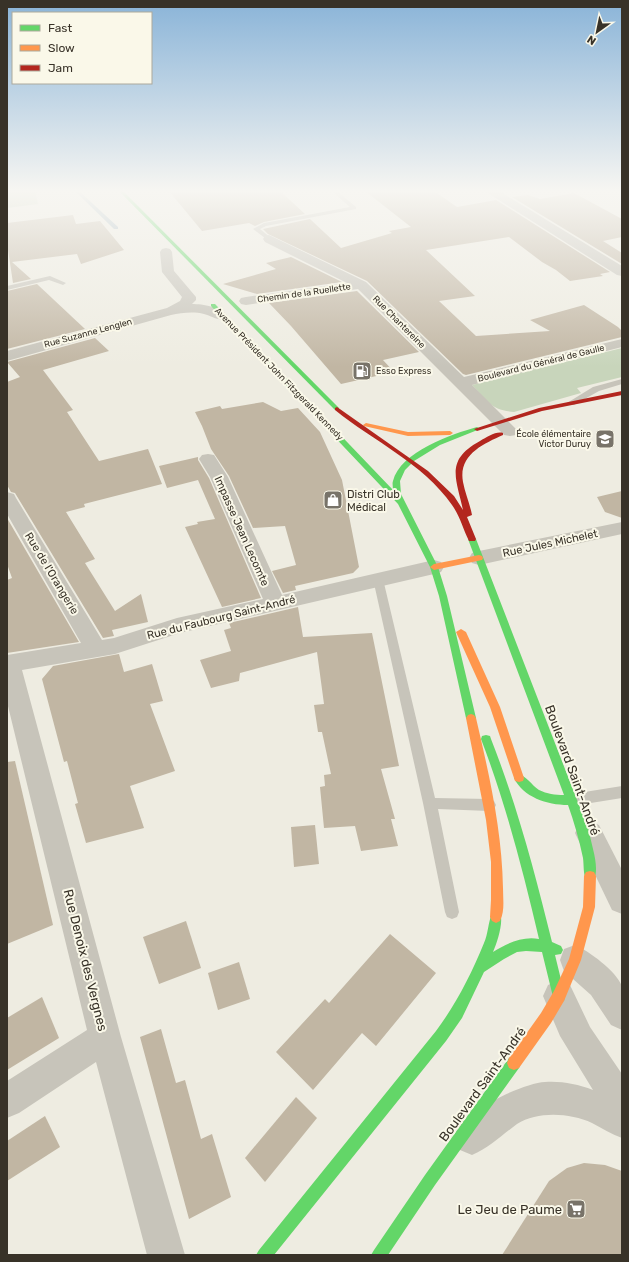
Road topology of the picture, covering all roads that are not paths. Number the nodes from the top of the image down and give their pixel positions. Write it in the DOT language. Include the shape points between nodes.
graph roads {
  1 [pos="163,250"];
  2 [pos="174,250"];
  3 [pos="292,250"];
  4 [pos="587,250"];
  5 [pos="176,263"];
  6 [pos="622,272"];
  7 [pos="63,283"];
  8 [pos="361,285"];
  9 [pos="7,288"];
  10 [pos="209,300"];
  11 [pos="246,301"];
  12 [pos="170,311"];
  13 [pos="221,316"];
  14 [pos="622,343"];
  15 [pos="7,356"];
  16 [pos="622,381"];
  17 [pos="460,383"];
  18 [pos="622,393"];
  19 [pos="622,401"];
  20 [pos="570,403"];
  21 [pos="589,409"];
  22 [pos="348,419"];
  23 [pos="509,427"];
  24 [pos="473,430"];
  25 [pos="208,459"];
  26 [pos="408,461"];
  27 [pos="7,498"];
  28 [pos="402,504"];
  29 [pos="622,528"];
  30 [pos="471,536"];
  31 [pos="479,558"];
  32 [pos="434,567"];
  33 [pos="378,579"];
  34 [pos="443,596"];
  35 [pos="275,603"];
  36 [pos="96,649"];
  37 [pos="8,664"];
  38 [pos="466,692"];
  39 [pos="622,792"];
  40 [pos="572,800"];
  41 [pos="430,803"];
  42 [pos="489,805"];
  43 [pos="622,900"];
  44 [pos="452,912"];
  45 [pos="545,944"];
  46 [pos="569,956"];
  47 [pos="481,967"];
  48 [pos="559,996"];
  49 [pos="622,1014"];
  50 [pos="105,1037"];
  51 [pos="7,1101"];
  52 [pos="622,1103"];
  53 [pos="622,1121"];
  54 [pos="430,1180"];
  55 [pos="166,1255"];
  56 [pos="264,1255"];
  57 [pos="379,1255"];
  1 -- 5 [label="main road"];
  1 -- 12 [label="street, Rue Suzanne Lenglen" via="168,272 189,297 185,304"];
  2 -- 22 [label="main road, Avenue Président John Fitzgerald Kennedy"];
  3 -- 8 [label="street, Rue Chantereine"];
  4 -- 6 [label="street"];
  7 -- 9 [label="lane" via="50,278"];
  8 -- 11 [label="street, Chemin de la Ruellette"];
  8 -- 17 [label="street, Rue Chantereine"];
  10 -- 13 [label="main road, Avenue Président John Fitzgerald Kennedy"];
  12 -- 13 [label="street, Rue Suzanne Lenglen" via="196,308 209,310"];
  12 -- 15 [label="street, Rue Suzanne Lenglen"];
  13 -- 28 [label="main road, Avenue Président John Fitzgerald Kennedy" via="355,452"];
  14 -- 17 [label="street, Boulevard du Général de Gaulle"];
  16 -- 20 [label="lane" via="596,389"];
  17 -- 23 [label="street, Rue Chantereine"];
  18 -- 20 [label="main road"];
  19 -- 21 [label="main road"];
  20 -- 23 [label="main road"];
  22 -- 24 [label="main road" via="377,429 404,434"];
  22 -- 26 [label="main road, Avenue Président John Fitzgerald Kennedy"];
  23 -- 24 [label="main road"];
  23 -- 30 [label="main road" via="475,446 463,457 460,464 459,480"];
  24 -- 26 [label="main road" via="432,446"];
  25 -- 35 [label="street, Impasse Jean Lecomte" via="219,477"];
  26 -- 28 [label="main road" via="398,473 395,487"];
  26 -- 30 [label="main road, Boulevard Saint-André" via="452,499"];
  27 -- 36 [label="street, Rue de l'Orangerie"];
  28 -- 32 [label="main road"];
  29 -- 31 [label="street, Rue Jules Michelet"];
  30 -- 31 [label="main road, Boulevard Saint-André"];
  31 -- 32 [label="main road"];
  31 -- 40 [label="main road, Boulevard Saint-André"];
  32 -- 33 [label="street, Rue du Faubourg Saint-André"];
  32 -- 34 [label="main road"];
  33 -- 35 [label="street, Rue du Faubourg Saint-André"];
  33 -- 41 [label="lane"];
  34 -- 38 [label="main road"];
  34 -- 40 [label="main road" via="485,683 519,779 535,795 545,799 558,802"];
  35 -- 36 [label="street, Rue du Faubourg Saint-André" via="177,626 128,642"];
  36 -- 37 [label="street, Rue du Faubourg Saint-André"];
  37 -- 50 [label="street, Rue Denoix des Vergnes"];
  38 -- 42 [label="main road"];
  38 -- 45 [label="main road" via="500,774 531,880"];
  39 -- 40 [label="lane"];
  40 -- 43 [label="street"];
  40 -- 46 [label="main road, Boulevard Saint-André" via="588,849 590,883 589,907"];
  41 -- 42 [label="lane"];
  41 -- 44 [label="lane"];
  42 -- 47 [label="main road" via="497,855 498,890 494,930"];
  45 -- 46 [label="main road"];
  45 -- 47 [label="main road" via="523,943 497,954"];
  45 -- 48 [label="main road"];
  46 -- 48 [label="main road, Boulevard Saint-André"];
  46 -- 49 [label="street" via="602,984"];
  47 -- 56 [label="main road" via="457,1013 441,1036"];
  48 -- 52 [label="street" via="575,1032"];
  48 -- 54 [label="main road, Boulevard Saint-André"];
  50 -- 51 [label="street"];
  50 -- 55 [label="street, Rue Denoix des Vergnes"];
  53 -- 54 [label="street" via="597,1108 571,1100 540,1098 525,1102 510,1109 478,1132"];
  54 -- 57 [label="main road, Boulevard Saint-André"];
}
